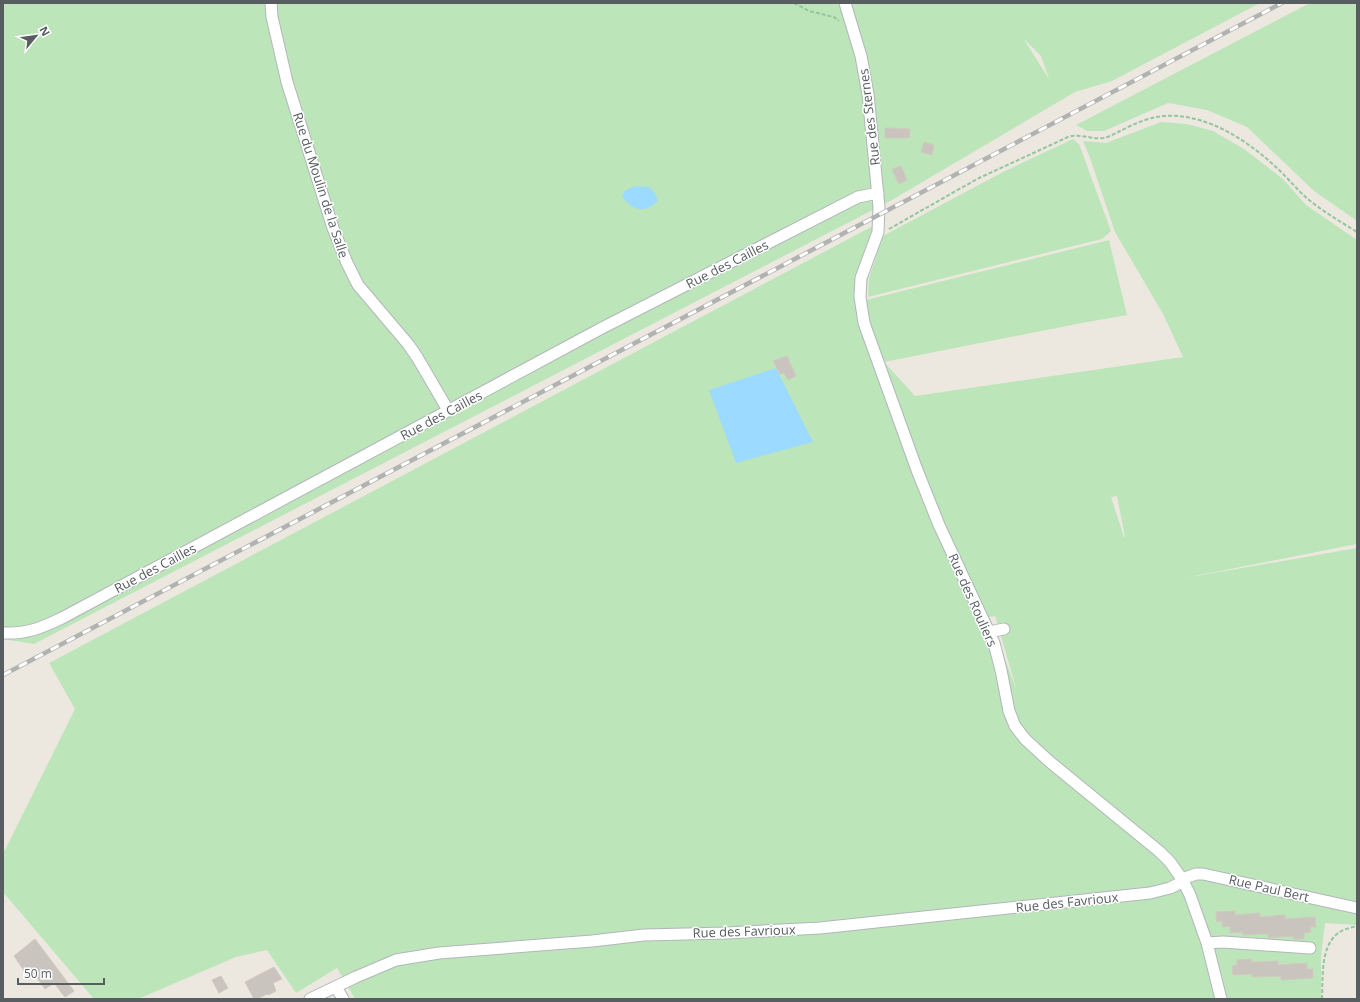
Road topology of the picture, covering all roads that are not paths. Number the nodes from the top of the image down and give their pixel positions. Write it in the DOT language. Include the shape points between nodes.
graph roads {
  1 [pos="271,3"];
  2 [pos="845,3"];
  3 [pos="878,193"];
  4 [pos="878,232"];
  5 [pos="448,410"];
  6 [pos="1004,630"];
  7 [pos="989,632"];
  8 [pos="3,633"];
  9 [pos="1183,880"];
  10 [pos="1357,908"];
  11 [pos="1207,943"];
  12 [pos="1310,948"];
  13 [pos="336,987"];
  14 [pos="310,999"];
  15 [pos="343,999"];
  16 [pos="1221,999"];
  1 -- 5 [label="street, Rue du Moulin de la Salle" via="287,82 333,228 347,263 358,285 417,357"];
  2 -- 3 [label="street, Rue des Sternes" via="861,56 868,94"];
  3 -- 4 [label="street, Rue des Sternes"];
  3 -- 5 [label="street, Rue des Cailles" via="858,197"];
  4 -- 7 [label="street, Rue des Rouliers" via="861,278 860,297 864,323 917,470"];
  5 -- 8 [label="street, Rue des Cailles" via="62,618 25,632"];
  6 -- 7 [label="street"];
  7 -- 9 [label="street, Rue des Rouliers" via="1015,726 1050,762 1160,852"];
  9 -- 10 [label="street, Rue Paul Bert" via="1196,874 1208,874"];
  9 -- 11 [label="street, Rue des Rouliers"];
  9 -- 13 [label="street, Rue des Favrioux" via="1170,888 1150,893 820,928 644,935 439,953 396,960"];
  11 -- 12 [label="street"];
  11 -- 16 [label="street, Rue des Rouliers"];
  13 -- 14 [label="street, Rue des Favrioux"];
  13 -- 15 [label="street"];
}
